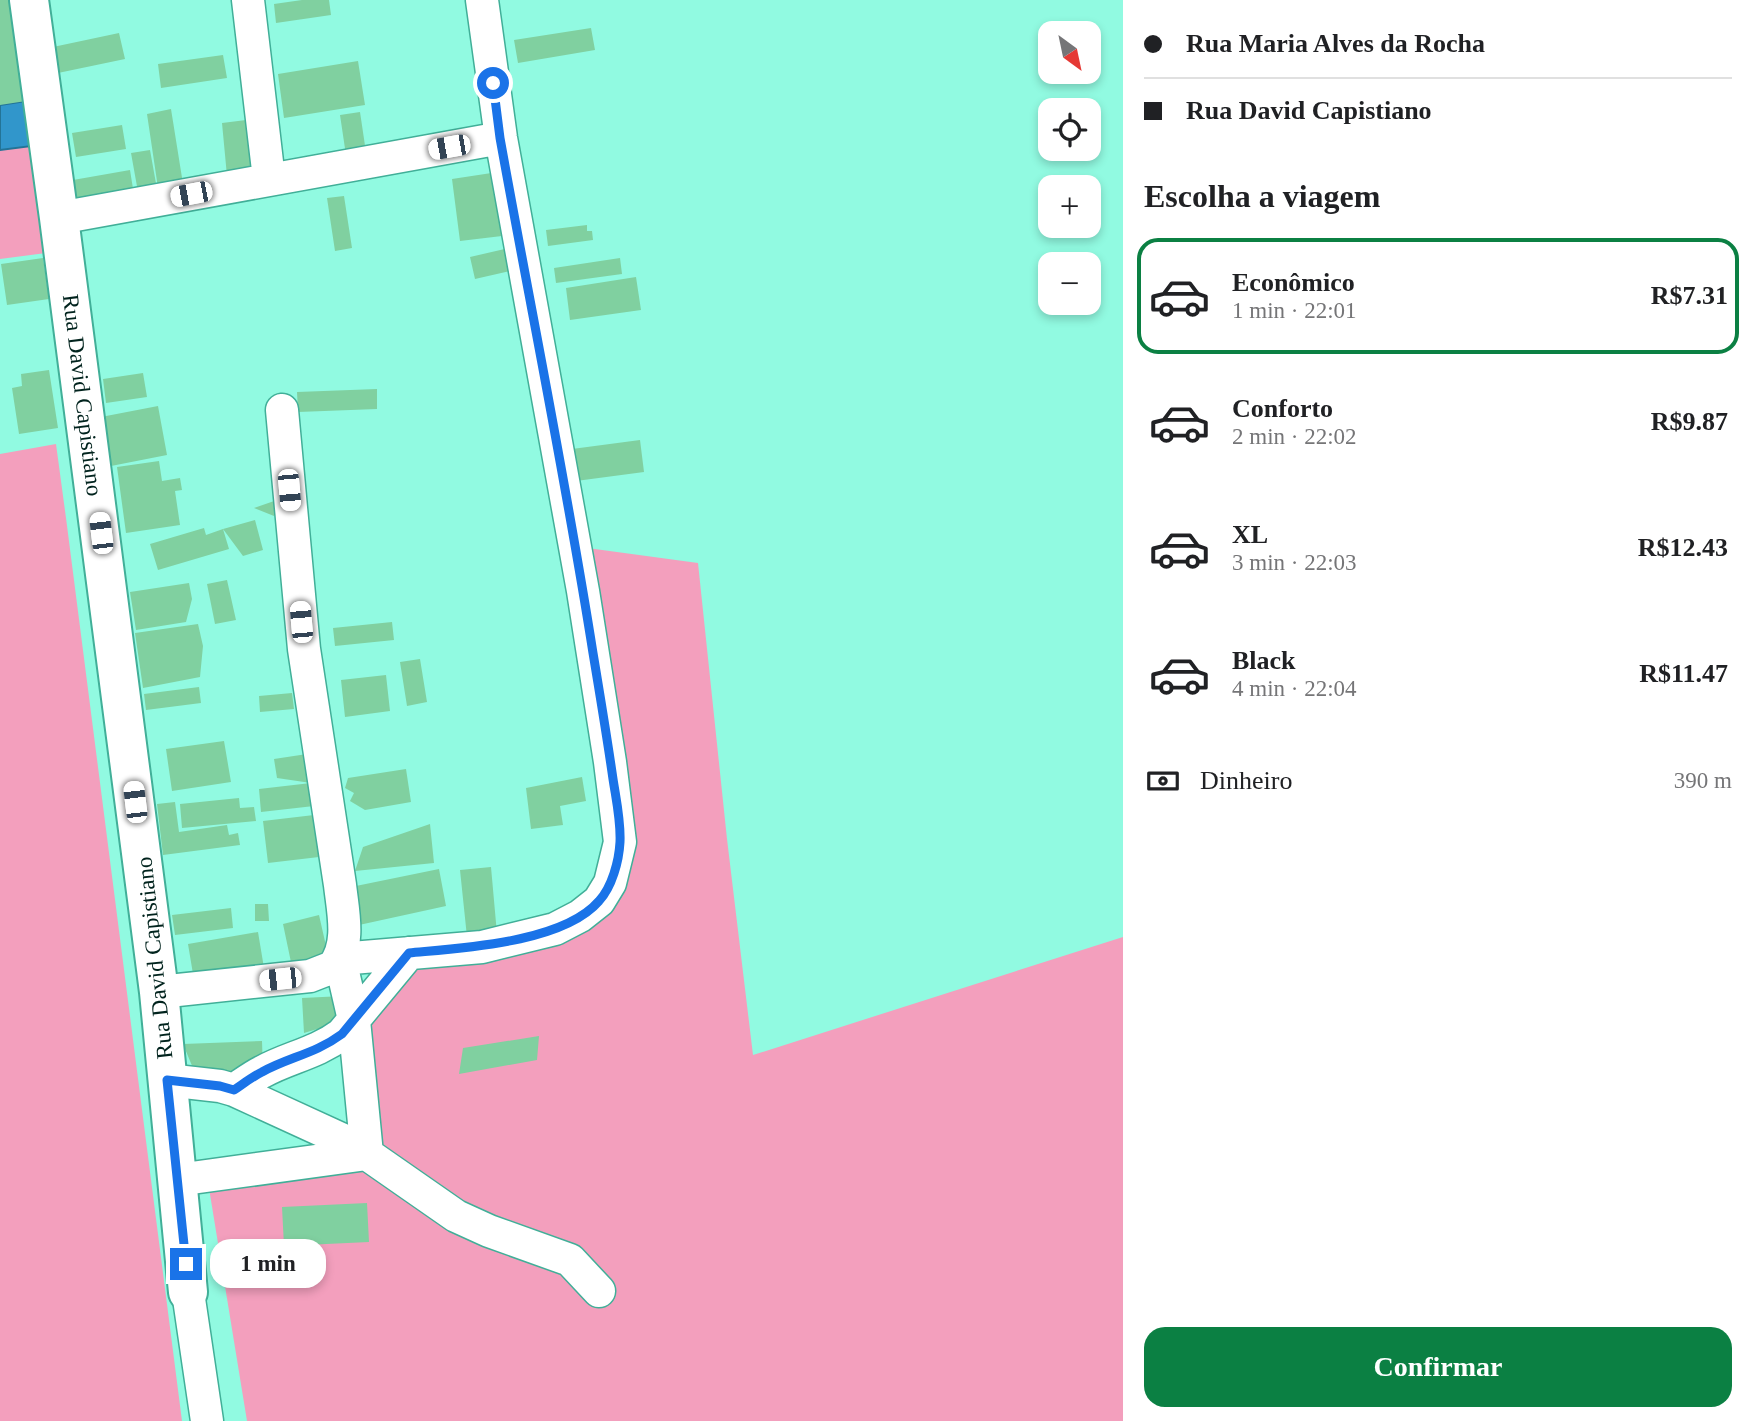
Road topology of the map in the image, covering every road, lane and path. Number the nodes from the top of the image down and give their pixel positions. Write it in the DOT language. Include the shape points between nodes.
graph roads {
  1 [pos="29,0"];
  2 [pos="248,0"];
  3 [pos="482,0"];
  4 [pos="500,138"];
  5 [pos="269,179"];
  6 [pos="60,218"];
  7 [pos="282,410"];
  8 [pos="409,953"];
  9 [pos="340,959"];
  10 [pos="159,992"];
  11 [pos="354,1020"];
  12 [pos="167,1080"];
  13 [pos="234,1090"];
  14 [pos="367,1154"];
  15 [pos="177,1180"];
  16 [pos="599,1291"];
  17 [pos="188,1292"];
  18 [pos="207,1421"];
  1 -- 6 [label="street, Rua David Capistiano"];
  2 -- 5 [label="street"];
  3 -- 4 [label="street"];
  4 -- 5 [label="street"];
  4 -- 8 [label="street" via="583,591 620,842 610,883 599,901 567,923 482,947"];
  5 -- 6 [label="street"];
  6 -- 10 [label="street, Rua David Capistiano"];
  7 -- 9 [label="street" via="304,649 344,924"];
  8 -- 9 [label="street"];
  8 -- 11 [label="street"];
  9 -- 10 [label="street" via="333,967 310,976"];
  9 -- 11 [label="street"];
  10 -- 12 [label="street, Rua David Capistiano"];
  11 -- 13 [label="street" via="329,1044 263,1071"];
  11 -- 14 [label="street"];
  12 -- 13 [label="street"];
  12 -- 15 [label="street, Rua David Capistiano"];
  13 -- 14 [label="street"];
  14 -- 15 [label="street"];
  14 -- 16 [label="street" via="456,1216 570,1260"];
  15 -- 17 [label="street, Rua David Capistiano"];
  17 -- 18 [label="street"];
}
